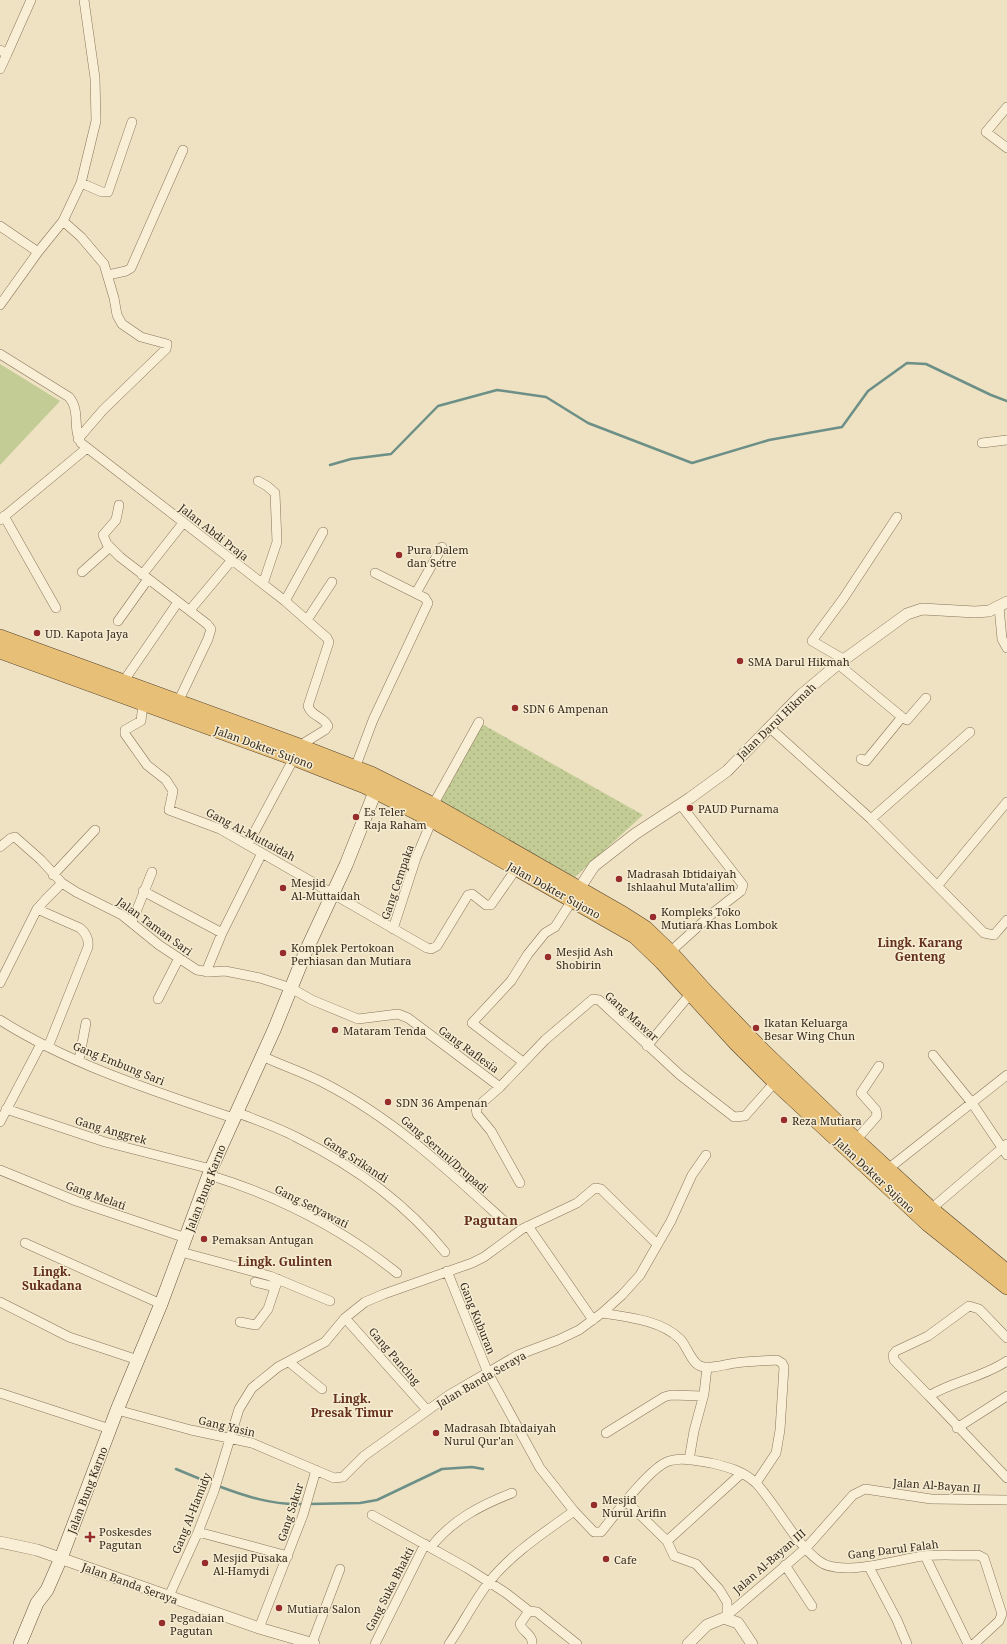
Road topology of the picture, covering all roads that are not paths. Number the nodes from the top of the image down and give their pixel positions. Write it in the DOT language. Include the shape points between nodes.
graph roads {
  1 [pos="31,0"];
  2 [pos="84,0"];
  3 [pos="3,52"];
  4 [pos="0,69"];
  5 [pos="1007,107"];
  6 [pos="132,122"];
  7 [pos="1007,148"];
  8 [pos="183,150"];
  9 [pos="81,183"];
  10 [pos="64,220"];
  11 [pos="0,226"];
  12 [pos="38,252"];
  13 [pos="113,274"];
  14 [pos="0,305"];
  15 [pos="0,354"];
  16 [pos="78,439"];
  17 [pos="1007,440"];
  18 [pos="982,443"];
  19 [pos="87,448"];
  20 [pos="258,481"];
  21 [pos="119,505"];
  22 [pos="896,517"];
  23 [pos="2,518"];
  24 [pos="182,523"];
  25 [pos="323,532"];
  26 [pos="110,547"];
  27 [pos="442,547"];
  28 [pos="231,561"];
  29 [pos="82,572"];
  30 [pos="375,573"];
  31 [pos="145,577"];
  32 [pos="332,582"];
  33 [pos="263,584"];
  34 [pos="416,593"];
  35 [pos="286,601"];
  36 [pos="178,602"];
  37 [pos="1003,605"];
  38 [pos="56,608"];
  39 [pos="190,610"];
  40 [pos="307,620"];
  41 [pos="118,621"];
  42 [pos="0,637"];
  43 [pos="1007,648"];
  44 [pos="0,651"];
  45 [pos="842,662"];
  46 [pos="123,682"];
  47 [pos="926,698"];
  48 [pos="178,702"];
  49 [pos="142,704"];
  50 [pos="902,717"];
  51 [pos="210,721"];
  52 [pos="478,722"];
  53 [pos="769,727"];
  54 [pos="970,732"];
  55 [pos="297,752"];
  56 [pos="861,759"];
  57 [pos="355,768"];
  58 [pos="378,787"];
  59 [pos="1007,802"];
  60 [pos="680,804"];
  61 [pos="433,805"];
  62 [pos="871,819"];
  63 [pos="432,820"];
  64 [pos="95,830"];
  65 [pos="248,844"];
  66 [pos="0,847"];
  67 [pos="262,853"];
  68 [pos="516,869"];
  69 [pos="152,872"];
  70 [pos="53,875"];
  71 [pos="62,883"];
  72 [pos="938,885"];
  73 [pos="143,891"];
  74 [pos="333,893"];
  75 [pos="576,894"];
  76 [pos="37,909"];
  77 [pos="1007,920"];
  78 [pos="132,922"];
  79 [pos="393,929"];
  80 [pos="222,932"];
  81 [pos="670,952"];
  82 [pos="178,958"];
  83 [pos="206,972"];
  84 [pos="0,983"];
  85 [pos="291,988"];
  86 [pos="691,993"];
  87 [pos="158,999"];
  88 [pos="0,1020"];
  89 [pos="86,1023"];
  90 [pos="44,1045"];
  91 [pos="647,1046"];
  92 [pos="80,1055"];
  93 [pos="933,1055"];
  94 [pos="262,1056"];
  95 [pos="523,1062"];
  96 [pos="879,1066"];
  97 [pos="1007,1075"];
  98 [pos="775,1082"];
  99 [pos="500,1087"];
  100 [pos="972,1103"];
  101 [pos="6,1109"];
  102 [pos="235,1115"];
  103 [pos="0,1122"];
  104 [pos="838,1132"];
  105 [pos="856,1140"];
  106 [pos="1005,1149"];
  107 [pos="706,1155"];
  108 [pos="888,1169"];
  109 [pos="0,1170"];
  110 [pos="210,1172"];
  111 [pos="520,1183"];
  112 [pos="931,1210"];
  113 [pos="502,1220"];
  114 [pos="528,1226"];
  115 [pos="186,1238"];
  116 [pos="25,1243"];
  117 [pos="657,1244"];
  118 [pos="181,1252"];
  119 [pos="445,1252"];
  120 [pos="447,1271"];
  121 [pos="1007,1272"];
  122 [pos="397,1273"];
  123 [pos="255,1282"];
  124 [pos="276,1283"];
  125 [pos="1007,1287"];
  126 [pos="330,1301"];
  127 [pos="0,1302"];
  128 [pos="161,1304"];
  129 [pos="602,1313"];
  130 [pos="345,1318"];
  131 [pos="593,1320"];
  132 [pos="240,1322"];
  133 [pos="1007,1338"];
  134 [pos="138,1360"];
  135 [pos="1007,1361"];
  136 [pos="289,1362"];
  137 [pos="707,1367"];
  138 [pos="488,1373"];
  139 [pos="322,1389"];
  140 [pos="0,1393"];
  141 [pos="704,1396"];
  142 [pos="1007,1396"];
  143 [pos="932,1400"];
  144 [pos="118,1410"];
  145 [pos="427,1410"];
  146 [pos="957,1428"];
  147 [pos="110,1429"];
  148 [pos="606,1432"];
  149 [pos="231,1438"];
  150 [pos="689,1460"];
  151 [pos="1004,1467"];
  152 [pos="316,1470"];
  153 [pos="742,1473"];
  154 [pos="328,1476"];
  155 [pos="1007,1478"];
  156 [pos="756,1483"];
  157 [pos="865,1489"];
  158 [pos="512,1492"];
  159 [pos="1007,1500"];
  160 [pos="627,1502"];
  161 [pos="574,1511"];
  162 [pos="372,1514"];
  163 [pos="198,1532"];
  164 [pos="594,1532"];
  165 [pos="667,1541"];
  166 [pos="0,1542"];
  167 [pos="428,1546"];
  168 [pos="806,1548"];
  169 [pos="288,1556"];
  170 [pos="925,1556"];
  171 [pos="60,1558"];
  172 [pos="785,1565"];
  173 [pos="869,1566"];
  174 [pos="340,1569"];
  175 [pos="489,1582"];
  176 [pos="47,1590"];
  177 [pos="169,1596"];
  178 [pos="812,1606"];
  179 [pos="529,1611"];
  180 [pos="725,1615"];
  181 [pos="1004,1619"];
  182 [pos="259,1628"];
  183 [pos="20,1644"];
  184 [pos="29,1644"];
  185 [pos="313,1644"];
  186 [pos="375,1644"];
  187 [pos="449,1644"];
  188 [pos="532,1644"];
  189 [pos="577,1644"];
  190 [pos="688,1644"];
  191 [pos="752,1644"];
  192 [pos="907,1644"];
  193 [pos="968,1644"];
  194 [pos="974,1644"];
  1 -- 3 [label="street"];
  2 -- 9 [label="street" via="91,41 96,109 92,139"];
  3 -- 4 [label="street"];
  5 -- 7 [label="street" via="986,132"];
  6 -- 9 [label="street" via="108,192"];
  8 -- 13 [label="street" via="131,268"];
  9 -- 10 [label="street"];
  10 -- 12 [label="street"];
  10 -- 13 [label="street"];
  11 -- 12 [label="street"];
  12 -- 14 [label="street"];
  13 -- 16 [label="street" via="117,315 122,324 141,337 167,344 168,347 103,410"];
  15 -- 16 [label="street" via="70,397 75,409"];
  16 -- 19 [label="street, Jalan Abdi Praja"];
  17 -- 18 [label="street"];
  19 -- 23 [label="street"];
  19 -- 24 [label="street, Jalan Abdi Praja"];
  20 -- 33 [label="street" via="275,493 277,542"];
  21 -- 26 [label="street" via="116,520 103,535"];
  22 -- 45 [label="street" via="843,599 812,641"];
  23 -- 38 [label="street"];
  24 -- 28 [label="street, Jalan Abdi Praja"];
  24 -- 31 [label="street"];
  25 -- 35 [label="street"];
  26 -- 29 [label="street"];
  26 -- 31 [label="street"];
  27 -- 34 [label="street"];
  28 -- 33 [label="street, Jalan Abdi Praja"];
  28 -- 39 [label="street"];
  30 -- 34 [label="street"];
  31 -- 36 [label="street"];
  31 -- 41 [label="street"];
  32 -- 40 [label="street"];
  33 -- 35 [label="street, Jalan Abdi Praja"];
  34 -- 57 [label="street" via="428,603 373,720"];
  35 -- 40 [label="street, Jalan Abdi Praja"];
  36 -- 39 [label="street"];
  36 -- 46 [label="street"];
  37 -- 43 [label="street" via="1002,639"];
  37 -- 45 [label="street, Jalan Darul Hikmah" via="989,611 975,612 915,610"];
  39 -- 48 [label="street" via="209,626 211,633"];
  40 -- 55 [label="street, Jalan Abdi Praja" via="329,642 308,706 310,711 328,726"];
  42 -- 46 [label="highway"];
  44 -- 49 [label="highway, Jalan Dokter Sujono"];
  45 -- 50 [label="street"];
  45 -- 53 [label="street, Jalan Darul Hikmah" via="801,695"];
  46 -- 48 [label="highway"];
  47 -- 50 [label="street" via="907,720"];
  48 -- 51 [label="highway"];
  49 -- 51 [label="highway, Jalan Dokter Sujono"];
  49 -- 65 [label="street, Gang Al-Muttaidah" via="141,721 125,730 125,734 147,765 170,784 173,791 168,809 210,824"];
  50 -- 56 [label="street" via="866,761"];
  51 -- 55 [label="highway, Jalan Dokter Sujono"];
  52 -- 61 [label="street"];
  53 -- 60 [label="street, Jalan Darul Hikmah" via="727,771"];
  53 -- 62 [label="street"];
  54 -- 62 [label="street"];
  55 -- 57 [label="highway"];
  55 -- 58 [label="highway, Jalan Dokter Sujono"];
  55 -- 65 [label="street"];
  57 -- 58 [label="highway"];
  58 -- 61 [label="highway"];
  58 -- 63 [label="highway, Jalan Dokter Sujono"];
  58 -- 74 [label="main road, Jalan Bung Karno"];
  59 -- 72 [label="street"];
  60 -- 75 [label="street, Jalan Darul Hikmah" via="594,866"];
  60 -- 81 [label="street" via="743,885 741,891"];
  61 -- 75 [label="highway"];
  62 -- 72 [label="street"];
  63 -- 68 [label="highway, Jalan Dokter Sujono"];
  63 -- 79 [label="street, Gang Cempaka" via="416,858"];
  64 -- 70 [label="street"];
  65 -- 67 [label="street, Gang Al-Muttaidah"];
  66 -- 70 [label="street, Jalan Taman Sari" via="13,837 41,860"];
  67 -- 74 [label="street, Gang Al-Muttaidah"];
  67 -- 80 [label="street"];
  68 -- 75 [label="highway, Jalan Dokter Sujono"];
  68 -- 79 [label="street, Gang Al-Muttaidah" via="491,905 486,905 472,894 468,895 437,946 431,949"];
  69 -- 73 [label="street"];
  70 -- 71 [label="street, Jalan Taman Sari"];
  71 -- 76 [label="street"];
  71 -- 78 [label="street, Jalan Taman Sari" via="115,910"];
  72 -- 77 [label="street" via="986,934 994,935"];
  73 -- 78 [label="street"];
  73 -- 80 [label="street"];
  74 -- 79 [label="street, Gang Al-Muttaidah"];
  74 -- 85 [label="main road, Jalan Bung Karno"];
  75 -- 81 [label="highway" via="645,928"];
  75 -- 86 [label="highway, Jalan Dokter Sujono" via="635,936"];
  75 -- 95 [label="street" via="554,927 545,933 528,954 511,981 472,1023"];
  76 -- 84 [label="street"];
  76 -- 90 [label="street" via="80,928 88,940 88,947"];
  78 -- 82 [label="street, Jalan Taman Sari"];
  80 -- 83 [label="street"];
  81 -- 104 [label="highway"];
  82 -- 83 [label="street, Jalan Taman Sari"];
  82 -- 87 [label="street"];
  83 -- 85 [label="street, Jalan Taman Sari" via="237,973"];
  85 -- 94 [label="main road, Jalan Bung Karno"];
  85 -- 99 [label="street, Gang Raflesia" via="312,1000 358,1019 398,1014 408,1018"];
  86 -- 91 [label="street"];
  86 -- 98 [label="highway, Jalan Dokter Sujono"];
  88 -- 90 [label="street, Gang Embung Sari"];
  89 -- 92 [label="street"];
  90 -- 92 [label="street, Gang Embung Sari"];
  90 -- 101 [label="street"];
  91 -- 95 [label="street, Gang Mawar" via="595,998"];
  91 -- 98 [label="street, Gang Mawar" via="736,1118 745,1116"];
  92 -- 102 [label="street, Gang Embung Sari" via="179,1100"];
  93 -- 100 [label="street"];
  94 -- 102 [label="main road, Jalan Bung Karno"];
  94 -- 113 [label="street, Gang Seruni/Drupadi" via="325,1083 385,1119 444,1167"];
  95 -- 99 [label="street, Gang Mawar"];
  96 -- 105 [label="street" via="861,1093 876,1110 876,1118"];
  97 -- 100 [label="street"];
  98 -- 104 [label="highway, Jalan Dokter Sujono"];
  99 -- 111 [label="street, Gang Mawar" via="477,1107 477,1114 491,1131"];
  100 -- 106 [label="street"];
  100 -- 108 [label="street"];
  101 -- 103 [label="street"];
  101 -- 110 [label="street, Gang Anggrek" via="105,1142"];
  102 -- 110 [label="main road, Jalan Bung Karno"];
  102 -- 119 [label="street, Gang Srikandi" via="296,1137 366,1179 413,1216"];
  104 -- 105 [label="highway"];
  104 -- 125 [label="highway, Jalan Dokter Sujono" via="928,1224"];
  105 -- 108 [label="highway"];
  106 -- 112 [label="street"];
  107 -- 117 [label="street, Jalan Banda Seraya" via="692,1175 671,1221"];
  108 -- 112 [label="highway"];
  109 -- 115 [label="street, Gang Melati" via="97,1208"];
  110 -- 115 [label="main road, Jalan Bung Karno"];
  110 -- 122 [label="street, Gang Setyawati" via="278,1201 332,1228 367,1249"];
  112 -- 121 [label="highway"];
  114 -- 117 [label="street, Gang Al-Hamidy" via="577,1203 594,1188 598,1188"];
  114 -- 120 [label="street, Gang Al-Hamidy" via="484,1257"];
  114 -- 131 [label="street"];
  115 -- 118 [label="main road, Jalan Bung Karno"];
  116 -- 128 [label="street"];
  117 -- 129 [label="street, Jalan Banda Seraya" via="640,1274"];
  118 -- 124 [label="street"];
  118 -- 128 [label="main road, Jalan Bung Karno"];
  120 -- 130 [label="street, Gang Al-Hamidy" via="374,1298 357,1307"];
  120 -- 138 [label="street, Gang Kuburan"];
  123 -- 124 [label="street"];
  124 -- 126 [label="street"];
  124 -- 132 [label="street" via="268,1309 256,1325"];
  127 -- 134 [label="street" via="69,1337"];
  128 -- 134 [label="main road, Jalan Bung Karno"];
  129 -- 131 [label="street, Jalan Banda Seraya"];
  129 -- 137 [label="street" via="638,1320 668,1330 684,1344 698,1365"];
  130 -- 136 [label="street, Gang Al-Hamidy" via="324,1342"];
  130 -- 145 [label="street, Gang Pancing"];
  131 -- 138 [label="street, Jalan Banda Seraya" via="572,1334 518,1355"];
  133 -- 143 [label="street" via="979,1310 969,1306 928,1336 896,1351 893,1355 894,1360"];
  134 -- 144 [label="main road, Jalan Bung Karno"];
  135 -- 143 [label="street" via="985,1374 940,1389"];
  136 -- 139 [label="street"];
  136 -- 149 [label="street, Gang Al-Hamidy" via="278,1367 248,1393 239,1409"];
  137 -- 141 [label="street"];
  137 -- 156 [label="street" via="776,1360 784,1365 776,1453"];
  138 -- 145 [label="street, Jalan Banda Seraya"];
  138 -- 161 [label="street, Gang Kuburan" via="540,1468"];
  140 -- 147 [label="street"];
  141 -- 148 [label="street" via="664,1396"];
  141 -- 150 [label="street"];
  142 -- 146 [label="street"];
  143 -- 146 [label="street"];
  144 -- 147 [label="main road, Jalan Bung Karno"];
  144 -- 149 [label="street, Gang Yasin"];
  145 -- 154 [label="street, Jalan Banda Seraya" via="364,1456 343,1477 338,1479"];
  146 -- 151 [label="street"];
  147 -- 171 [label="main road, Jalan Bung Karno"];
  149 -- 152 [label="street, Gang Yasin"];
  149 -- 163 [label="street, Gang Al-Hamidy"];
  150 -- 153 [label="street, Gang Darul Falah"];
  150 -- 160 [label="street, Gang Darul Falah" via="668,1461 654,1470"];
  151 -- 155 [label="street"];
  152 -- 154 [label="street, Gang Yasin"];
  152 -- 169 [label="street, Gang Sakur"];
  153 -- 156 [label="street, Gang Darul Falah"];
  153 -- 165 [label="street"];
  156 -- 168 [label="street, Gang Darul Falah"];
  157 -- 159 [label="street, Jalan Al-Bayan II" via="931,1499"];
  157 -- 168 [label="street, Jalan Al-Bayan III" via="853,1495"];
  158 -- 167 [label="street, Gang Suka Bhakti" via="468,1514"];
  160 -- 164 [label="street, Gang Darul Falah" via="601,1532"];
  160 -- 165 [label="street"];
  161 -- 164 [label="street, Gang Kuburan"];
  161 -- 175 [label="street" via="513,1558"];
  162 -- 167 [label="street"];
  163 -- 169 [label="street"];
  163 -- 177 [label="street, Gang Al-Hamidy"];
  165 -- 180 [label="street" via="674,1556 696,1564 719,1589 727,1602"];
  166 -- 171 [label="street, Jalan Banda Seraya"];
  167 -- 175 [label="street"];
  167 -- 186 [label="street, Gang Suka Bhakti"];
  168 -- 172 [label="street, Jalan Al-Bayan III"];
  168 -- 173 [label="street, Gang Darul Falah" via="819,1561 830,1566"];
  169 -- 182 [label="street, Gang Sakur"];
  170 -- 173 [label="street, Gang Darul Falah"];
  170 -- 181 [label="street, Gang Darul Falah" via="978,1555 984,1558"];
  170 -- 193 [label="street"];
  171 -- 176 [label="main road, Jalan Bung Karno"];
  171 -- 177 [label="street, Jalan Banda Seraya"];
  172 -- 178 [label="street"];
  172 -- 180 [label="street, Jalan Al-Bayan III"];
  173 -- 192 [label="street"];
  174 -- 185 [label="street"];
  175 -- 179 [label="street"];
  175 -- 187 [label="street"];
  176 -- 183 [label="main road, Jalan Bung Karno" via="37,1603"];
  176 -- 184 [label="main road, Jalan Bung Karno" via="45,1607"];
  177 -- 182 [label="street, Jalan Banda Seraya"];
  179 -- 188 [label="street" via="520,1624 532,1638"];
  179 -- 189 [label="street" via="537,1612"];
  180 -- 190 [label="street" via="707,1625"];
  180 -- 191 [label="street" via="738,1623"];
  181 -- 194 [label="street, Gang Darul Falah"];
  182 -- 185 [label="street, Jalan Banda Seraya"];
}
